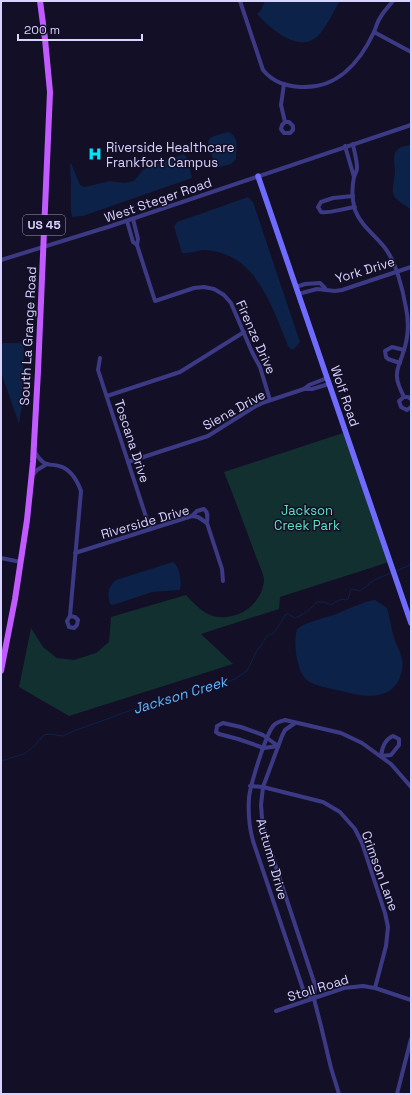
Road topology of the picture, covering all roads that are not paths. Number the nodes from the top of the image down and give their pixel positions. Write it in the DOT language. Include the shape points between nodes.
graph roads {
  1 [pos="40,1"];
  2 [pos="240,1"];
  3 [pos="393,1"];
  4 [pos="374,32"];
  5 [pos="411,52"];
  6 [pos="284,84"];
  7 [pos="284,122"];
  8 [pos="411,125"];
  9 [pos="353,144"];
  10 [pos="345,146"];
  11 [pos="258,176"];
  12 [pos="354,177"];
  13 [pos="353,196"];
  14 [pos="355,208"];
  15 [pos="133,219"];
  16 [pos="127,221"];
  17 [pos="137,245"];
  18 [pos="43,248"];
  19 [pos="1,260"];
  20 [pos="411,267"];
  21 [pos="396,272"];
  22 [pos="296,287"];
  23 [pos="325,288"];
  24 [pos="298,294"];
  25 [pos="244,332"];
  26 [pos="404,350"];
  27 [pos="100,358"];
  28 [pos="400,363"];
  29 [pos="328,381"];
  30 [pos="107,396"];
  31 [pos="404,397"];
  32 [pos="411,399"];
  33 [pos="270,400"];
  34 [pos="411,407"];
  35 [pos="33,450"];
  36 [pos="128,462"];
  37 [pos="47,464"];
  38 [pos="31,478"];
  39 [pos="192,516"];
  40 [pos="207,524"];
  41 [pos="150,529"];
  42 [pos="75,553"];
  43 [pos="1,558"];
  44 [pos="21,562"];
  45 [pos="223,581"];
  46 [pos="70,616"];
  47 [pos="411,623"];
  48 [pos="1,671"];
  49 [pos="295,722"];
  50 [pos="267,739"];
  51 [pos="278,746"];
  52 [pos="264,748"];
  53 [pos="381,756"];
  54 [pos="250,786"];
  55 [pos="263,788"];
  56 [pos="411,788"];
  57 [pos="375,988"];
  58 [pos="314,999"];
  59 [pos="411,1000"];
  60 [pos="276,1011"];
  61 [pos="411,1039"];
  62 [pos="340,1094"];
  63 [pos="397,1094"];
  1 -- 18 [label="main road, South La Grange Road / US 45" via="50,92"];
  2 -- 6 [label="street" via="263,70 270,78"];
  3 -- 4 [label="street" via="380,18"];
  4 -- 5 [label="street"];
  4 -- 6 [label="street" via="360,57 336,78 311,87"];
  6 -- 7 [label="street" via="281,105"];
  8 -- 9 [label="street, West Steger Road"];
  9 -- 10 [label="street, West Steger Road"];
  9 -- 12 [label="street" via="357,168"];
  10 -- 11 [label="street, West Steger Road"];
  10 -- 12 [label="street"];
  11 -- 15 [label="street, West Steger Road"];
  11 -- 22 [label="main road, Wolf Road"];
  12 -- 13 [label="street"];
  13 -- 14 [label="street"];
  13 -- 14 [label="street" via="333,198 321,202 318,207 325,213"];
  14 -- 21 [label="street" via="367,229 386,248"];
  15 -- 16 [label="street, West Steger Road"];
  15 -- 17 [label="street, Firenze Drive"];
  16 -- 17 [label="street, Firenze Drive" via="133,242"];
  16 -- 18 [label="street, West Steger Road"];
  17 -- 25 [label="street, Firenze Drive" via="155,301 194,288 214,289 224,295 231,304"];
  18 -- 19 [label="street, West Steger Road"];
  18 -- 35 [label="main road, South La Grange Road / US 45"];
  20 -- 21 [label="street, York Drive"];
  21 -- 23 [label="street, York Drive" via="342,290"];
  21 -- 26 [label="street" via="408,322"];
  22 -- 23 [label="street, York Drive" via="320,283"];
  22 -- 24 [label="main road, Wolf Road"];
  23 -- 24 [label="street, York Drive" via="311,289"];
  24 -- 29 [label="main road, Wolf Road"];
  25 -- 30 [label="street" via="180,372"];
  25 -- 33 [label="street, Firenze Drive" via="260,367"];
  26 -- 28 [label="street"];
  26 -- 28 [label="street" via="392,347 385,351 388,360"];
  27 -- 30 [label="street, Toscana Drive" via="98,370"];
  28 -- 31 [label="street" via="397,377"];
  29 -- 33 [label="street, Siena Drive" via="312,389 304,389"];
  29 -- 47 [label="main road, Wolf Road"];
  30 -- 36 [label="street, Toscana Drive"];
  31 -- 32 [label="street"];
  31 -- 34 [label="street" via="399,401 400,407 407,410"];
  33 -- 36 [label="street, Siena Drive" via="208,436"];
  35 -- 37 [label="street"];
  35 -- 38 [label="main road, South La Grange Road / US 45"];
  36 -- 41 [label="street, Toscana Drive"];
  37 -- 38 [label="street" via="37,470"];
  37 -- 42 [label="street" via="67,470 76,478 81,491"];
  38 -- 44 [label="main road, South La Grange Road / US 45"];
  39 -- 40 [label="street, Riverside Drive"];
  39 -- 40 [label="street" via="204,509 208,515"];
  39 -- 41 [label="street, Riverside Drive"];
  40 -- 45 [label="street, Riverside Drive" via="222,569"];
  41 -- 42 [label="street, Riverside Drive"];
  42 -- 46 [label="street"];
  43 -- 44 [label="street"];
  44 -- 48 [label="main road, South La Grange Road / US 45"];
  49 -- 50 [label="street, Autumn Drive" via="278,722 270,730"];
  49 -- 51 [label="street, Autumn Drive" via="285,730"];
  49 -- 53 [label="street" via="341,733"];
  50 -- 51 [label="street"];
  50 -- 52 [label="street, Autumn Drive"];
  50 -- 52 [label="street" via="263,735 223,723 216,728 219,734"];
  51 -- 52 [label="street"];
  51 -- 55 [label="street, Autumn Drive"];
  52 -- 54 [label="street, Autumn Drive"];
  53 -- 53 [label="street" via="391,755 399,745 397,737 389,737 382,747"];
  53 -- 56 [label="street" via="398,771"];
  54 -- 55 [label="street, Crimson Lane"];
  54 -- 58 [label="street, Autumn Drive" via="249,816 253,840 304,992"];
  55 -- 57 [label="street, Crimson Lane" via="323,802 340,812 355,829 362,843 388,927 386,946"];
  55 -- 58 [label="street, Autumn Drive" via="261,805 264,829 315,985"];
  57 -- 58 [label="street, Stoll Road" via="344,988"];
  57 -- 59 [label="street, Stoll Road"];
  58 -- 60 [label="street, Stoll Road"];
  58 -- 62 [label="street, Autumn Drive"];
  61 -- 63 [label="street"];
}
